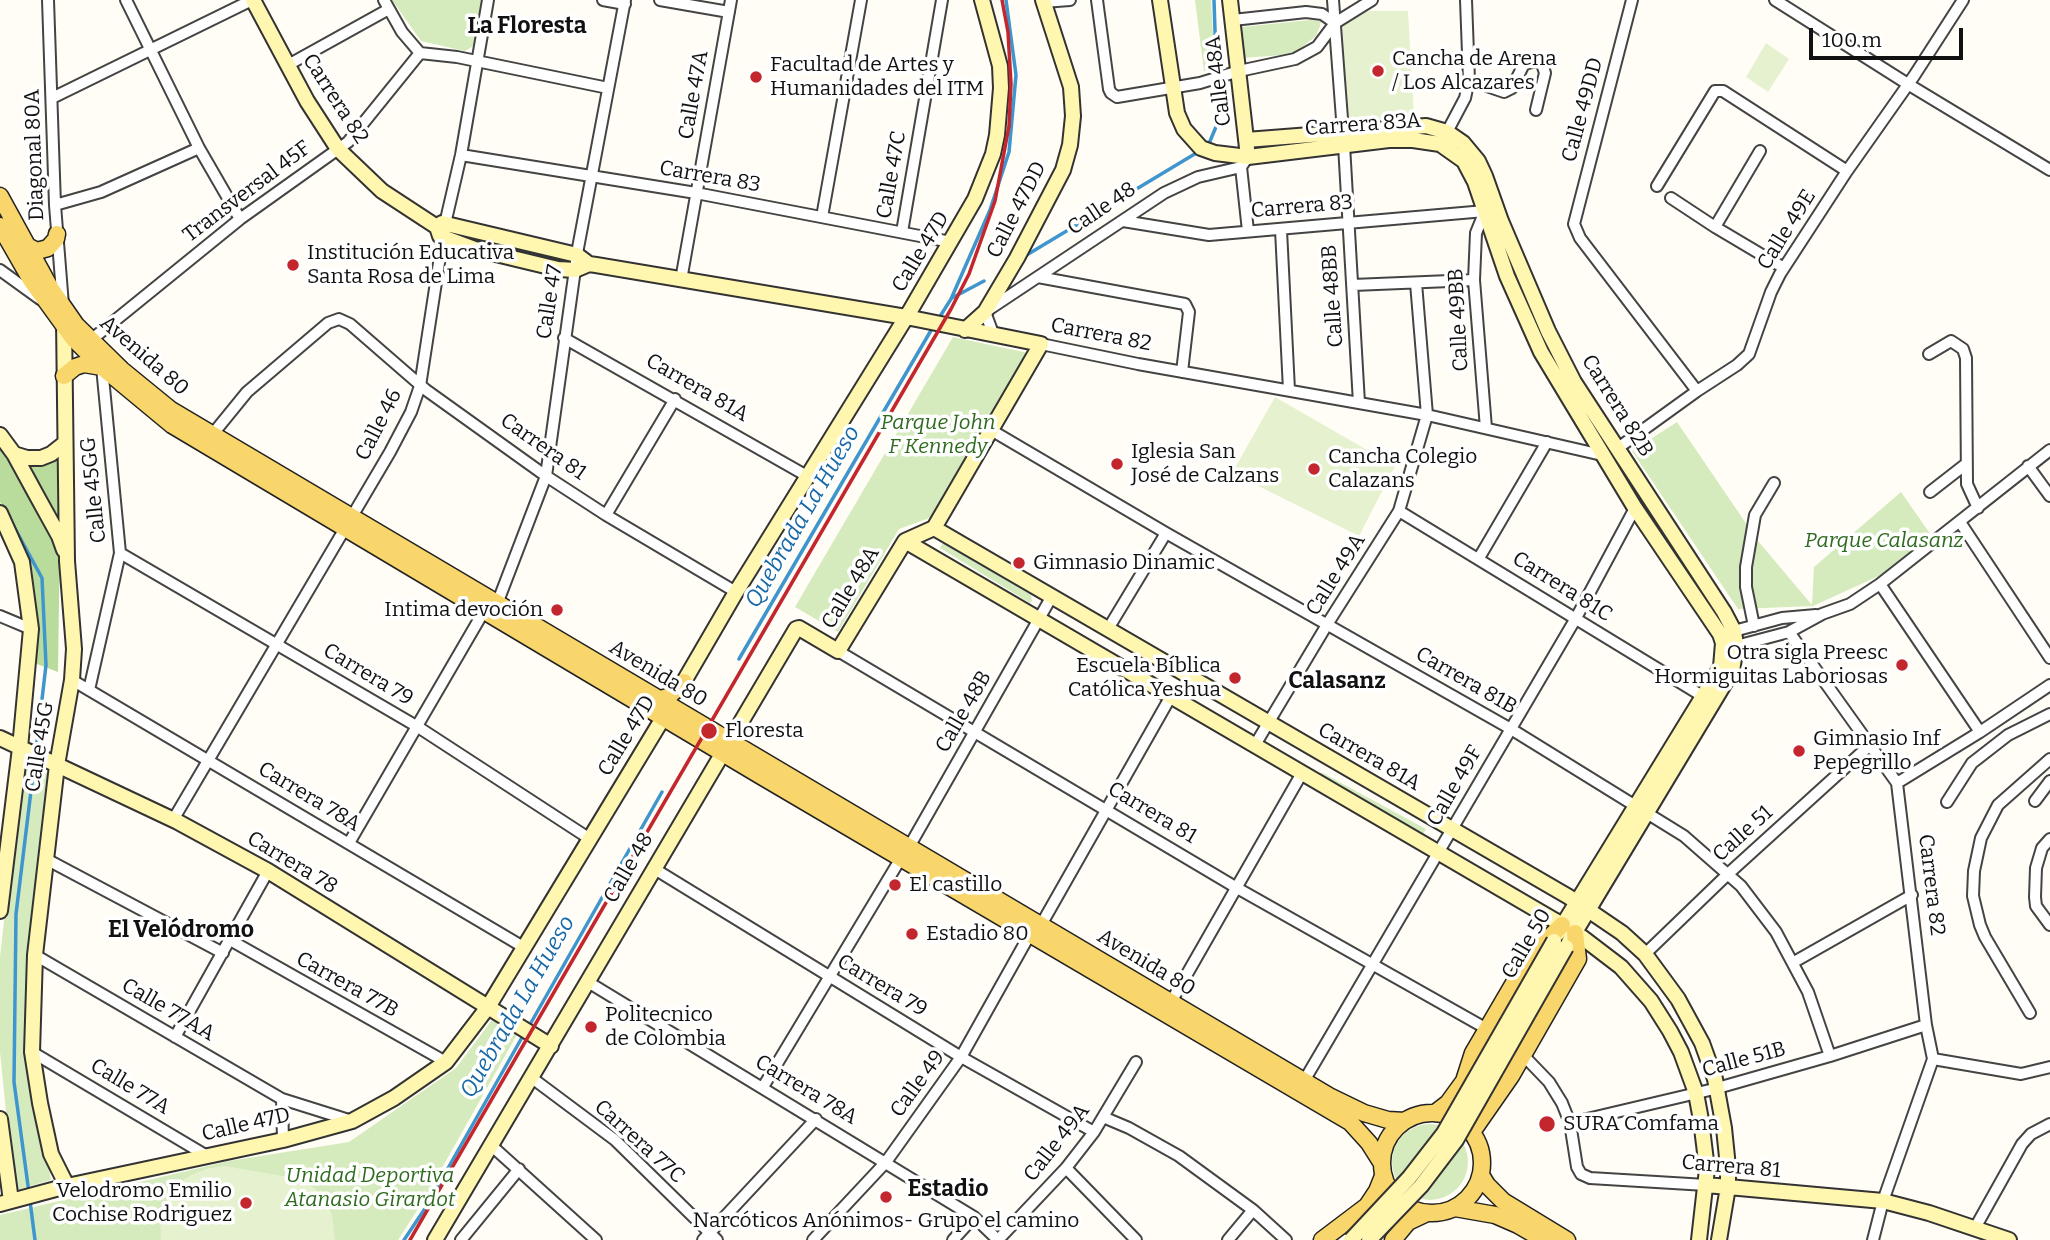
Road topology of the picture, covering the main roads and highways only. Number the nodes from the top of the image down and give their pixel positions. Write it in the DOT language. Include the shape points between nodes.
graph roads {
  1 [pos="0,196"];
  2 [pos="0,226"];
  3 [pos="57,234"];
  4 [pos="27,246"];
  5 [pos="56,306"];
  6 [pos="86,344"];
  7 [pos="102,367"];
  8 [pos="64,376"];
  9 [pos="348,522"];
  10 [pos="684,682"];
  11 [pos="664,707"];
  12 [pos="1036,930"];
  13 [pos="1435,1113"];
  14 [pos="1405,1121"];
  15 [pos="1472,1132"];
  16 [pos="1382,1169"];
  17 [pos="1481,1175"];
  18 [pos="1455,1208"];
  19 [pos="1425,1214"];
  20 [pos="1322,1240"];
  21 [pos="1393,1240"];
  22 [pos="1544,1240"];
  23 [pos="1567,1240"];
  1 -- 4 [label="main road, Avenida 80"];
  2 -- 5 [label="main road, Avenida 80" via="31,280"];
  3 -- 4 [label="main road" via="48,248 37,251"];
  4 -- 5 [label="main road, Avenida 80"];
  5 -- 6 [label="main road, Avenida 80"];
  5 -- 6 [label="main road, Avenida 80" via="64,327"];
  6 -- 7 [label="main road, Avenida 80"];
  6 -- 9 [label="main road, Avenida 80" via="158,401"];
  7 -- 8 [label="main road" via="84,364"];
  7 -- 9 [label="main road, Avenida 80" via="172,425"];
  9 -- 11 [label="main road, Avenida 80"];
  10 -- 11 [label="main road"];
  11 -- 12 [label="main road, Avenida 80"];
  12 -- 14 [label="main road, Avenida 80" via="1364,1113"];
  12 -- 16 [label="main road, Avenida 80" via="1349,1122 1359,1130"];
  13 -- 14 [label="main road"];
  13 -- 15 [label="main road" via="1462,1122"];
  13 -- 15 [label="main road" via="1458,1093 1473,1053 1528,959 1568,929 1578,959"];
  14 -- 16 [label="main road" via="1388,1139"];
  15 -- 17 [label="main road" via="1481,1153"];
  16 -- 19 [label="main road" via="1391,1194"];
  16 -- 20 [label="main road" via="1377,1191 1367,1206"];
  17 -- 18 [label="main road" via="1471,1194"];
  17 -- 23 [label="main road" via="1503,1201"];
  18 -- 19 [label="main road"];
  18 -- 22 [label="main road" via="1495,1215"];
  19 -- 21 [label="main road" via="1408,1222"];
}
